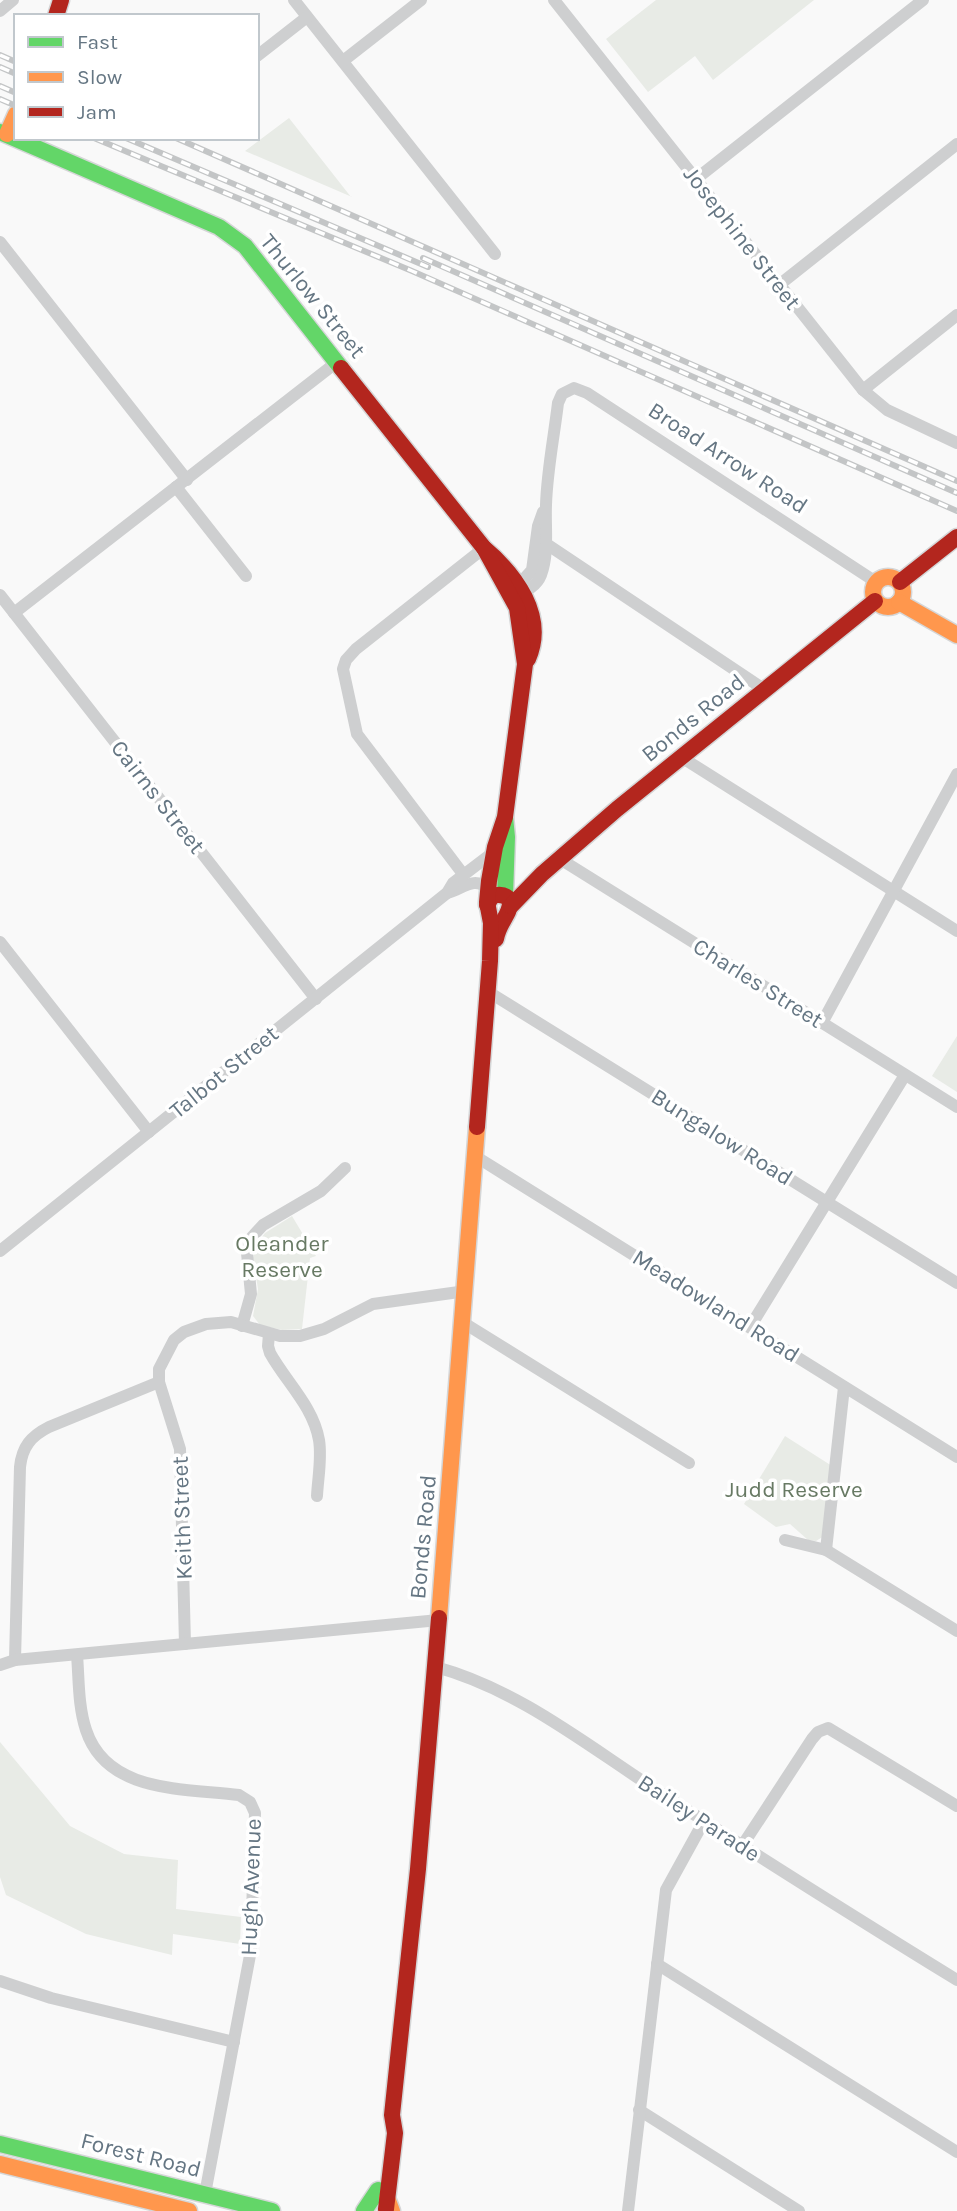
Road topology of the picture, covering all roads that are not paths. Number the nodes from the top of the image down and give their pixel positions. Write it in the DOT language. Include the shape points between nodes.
graph roads {
  1 [pos="13,0"];
  2 [pos="294,0"];
  3 [pos="421,0"];
  4 [pos="554,0"];
  5 [pos="923,0"];
  6 [pos="0,11"];
  7 [pos="307,17"];
  8 [pos="259,54"];
  9 [pos="343,61"];
  10 [pos="14,116"];
  11 [pos="3,133"];
  12 [pos="19,140"];
  13 [pos="957,144"];
  14 [pos="695,179"];
  15 [pos="0,242"];
  16 [pos="495,254"];
  17 [pos="779,285"];
  18 [pos="957,316"];
  19 [pos="337,362"];
  20 [pos="863,390"];
  21 [pos="957,443"];
  22 [pos="181,483"];
  23 [pos="546,505"];
  24 [pos="957,537"];
  25 [pos="545,543"];
  26 [pos="484,548"];
  27 [pos="246,576"];
  28 [pos="876,582"];
  29 [pos="900,582"];
  30 [pos="518,590"];
  31 [pos="0,595"];
  32 [pos="875,601"];
  33 [pos="899,602"];
  34 [pos="14,613"];
  35 [pos="957,635"];
  36 [pos="765,690"];
  37 [pos="681,757"];
  38 [pos="957,774"];
  39 [pos="505,817"];
  40 [pos="495,851"];
  41 [pos="560,859"];
  42 [pos="505,869"];
  43 [pos="463,874"];
  44 [pos="542,874"];
  45 [pos="520,885"];
  46 [pos="488,888"];
  47 [pos="893,892"];
  48 [pos="447,893"];
  49 [pos="500,905"];
  50 [pos="957,931"];
  51 [pos="0,942"];
  52 [pos="487,991"];
  53 [pos="316,999"];
  54 [pos="822,1023"];
  55 [pos="905,1075"];
  56 [pos="957,1107"];
  57 [pos="149,1132"];
  58 [pos="475,1156"];
  59 [pos="345,1168"];
  60 [pos="827,1203"];
  61 [pos="0,1251"];
  62 [pos="957,1283"];
  63 [pos="466,1291"];
  64 [pos="464,1323"];
  65 [pos="243,1326"];
  66 [pos="750,1327"];
  67 [pos="268,1334"];
  68 [pos="159,1382"];
  69 [pos="844,1387"];
  70 [pos="957,1457"];
  71 [pos="689,1463"];
  72 [pos="317,1496"];
  73 [pos="785,1540"];
  74 [pos="826,1550"];
  75 [pos="439,1620"];
  76 [pos="957,1631"];
  77 [pos="185,1644"];
  78 [pos="77,1655"];
  79 [pos="15,1660"];
  80 [pos="0,1665"];
  81 [pos="436,1667"];
  82 [pos="957,1806"];
  83 [pos="704,1821"];
  84 [pos="742,1846"];
  85 [pos="657,1964"];
  86 [pos="957,1980"];
  87 [pos="0,1981"];
  88 [pos="234,2042"];
  89 [pos="639,2110"];
  90 [pos="0,2144"];
  91 [pos="957,2152"];
  92 [pos="0,2164"];
  93 [pos="205,2194"];
  94 [pos="385,2202"];
  95 [pos="189,2211"];
  96 [pos="272,2211"];
  97 [pos="364,2211"];
  98 [pos="375,2211"];
  99 [pos="628,2211"];
  100 [pos="799,2211"];
  1 -- 6 [label="street"];
  2 -- 7 [label="street"];
  3 -- 9 [label="street"];
  4 -- 14 [label="street, Josephine Street"];
  5 -- 14 [label="street"];
  7 -- 8 [label="street"];
  7 -- 9 [label="street"];
  9 -- 16 [label="street"];
  10 -- 11 [label="main road"];
  12 -- 19 [label="main road, Thurlow Street" via="233,235"];
  13 -- 17 [label="street"];
  14 -- 17 [label="street, Josephine Street"];
  15 -- 22 [label="street"];
  17 -- 20 [label="street, Josephine Street"];
  18 -- 20 [label="street"];
  19 -- 22 [label="street"];
  19 -- 26 [label="main road, Thurlow Street"];
  20 -- 21 [label="street, Josephine Street" via="887,410"];
  22 -- 27 [label="street"];
  22 -- 34 [label="street"];
  23 -- 25 [label="street"];
  23 -- 28 [label="street, Broad Arrow Road" via="558,403 574,388"];
  23 -- 30 [label="street" via="532,570"];
  24 -- 29 [label="main road"];
  25 -- 30 [label="street" via="536,583"];
  25 -- 36 [label="street"];
  26 -- 30 [label="main road, Thurlow Street" via="492,567"];
  26 -- 43 [label="street" via="356,649 343,669 357,734"];
  28 -- 29 [label="main road" via="888,576"];
  28 -- 32 [label="main road"];
  29 -- 33 [label="main road" via="903,593"];
  30 -- 39 [label="main road, Thurlow Street" via="524,664"];
  31 -- 34 [label="street, Cairns Street"];
  32 -- 33 [label="main road" via="887,607"];
  32 -- 36 [label="main road, Bonds Road"];
  33 -- 35 [label="main road"];
  34 -- 53 [label="street, Cairns Street"];
  36 -- 37 [label="main road, Bonds Road"];
  37 -- 41 [label="main road, Bonds Road"];
  37 -- 47 [label="street"];
  38 -- 47 [label="street"];
  39 -- 40 [label="main road"];
  39 -- 42 [label="main road" via="509,834"];
  40 -- 43 [label="street, Talbot Street"];
  40 -- 46 [label="main road"];
  41 -- 44 [label="main road, Bonds Road"];
  41 -- 54 [label="street, Charles Street"];
  42 -- 45 [label="main road"];
  42 -- 49 [label="main road"];
  43 -- 48 [label="street, Talbot Street"];
  44 -- 45 [label="main road, Bonds Road"];
  44 -- 49 [label="main road, Bonds Road"];
  45 -- 49 [label="main road, Bonds Road"];
  46 -- 48 [label="street, Talbot Street" via="473,882"];
  46 -- 49 [label="main road"];
  47 -- 50 [label="street"];
  47 -- 54 [label="street"];
  48 -- 53 [label="street, Talbot Street"];
  49 -- 52 [label="main road, Bonds Road"];
  51 -- 57 [label="street"];
  52 -- 58 [label="main road, Bonds Road"];
  52 -- 60 [label="street, Bungalow Road"];
  53 -- 57 [label="street, Talbot Street"];
  54 -- 55 [label="street, Charles Street"];
  55 -- 56 [label="street, Charles Street"];
  55 -- 60 [label="street"];
  57 -- 61 [label="street, Talbot Street"];
  58 -- 63 [label="main road, Bonds Road"];
  58 -- 66 [label="street, Meadowland Road"];
  59 -- 65 [label="street" via="320,1191 263,1225 252,1237 247,1252 251,1294"];
  60 -- 62 [label="street, Bungalow Road"];
  60 -- 66 [label="street"];
  63 -- 64 [label="main road, Bonds Road"];
  63 -- 67 [label="street" via="373,1304 312,1333"];
  64 -- 71 [label="street"];
  64 -- 75 [label="main road, Bonds Road"];
  65 -- 67 [label="street"];
  65 -- 68 [label="street" via="213,1322 179,1335 159,1369"];
  66 -- 69 [label="street, Meadowland Road"];
  67 -- 72 [label="street" via="270,1353 317,1431"];
  68 -- 77 [label="street, Keith Street" via="180,1449"];
  68 -- 79 [label="street" via="49,1427 24,1448"];
  69 -- 70 [label="street, Meadowland Road"];
  69 -- 74 [label="street"];
  73 -- 74 [label="street"];
  74 -- 76 [label="street"];
  75 -- 77 [label="street"];
  75 -- 81 [label="main road, Bonds Road"];
  77 -- 78 [label="street"];
  78 -- 79 [label="street"];
  78 -- 88 [label="street, Hugh Avenue" via="86,1732 114,1769 153,1785 239,1795 254,1807 253,1931"];
  79 -- 80 [label="street"];
  81 -- 83 [label="street, Bailey Parade" via="506,1693"];
  81 -- 94 [label="main road, Bonds Road"];
  82 -- 84 [label="street" via="828,1728 812,1739"];
  83 -- 84 [label="street, Bailey Parade"];
  83 -- 85 [label="street" via="666,1891"];
  84 -- 86 [label="street, Bailey Parade"];
  85 -- 89 [label="street"];
  85 -- 91 [label="street"];
  87 -- 88 [label="street" via="43,1996"];
  88 -- 93 [label="street, Hugh Avenue"];
  89 -- 99 [label="street"];
  89 -- 100 [label="street"];
  90 -- 93 [label="main road, Forest Road"];
  92 -- 95 [label="main road, Forest Road"];
  93 -- 96 [label="main road, Forest Road"];
  94 -- 97 [label="main road"];
  94 -- 98 [label="main road, Bonds Road"];
}
